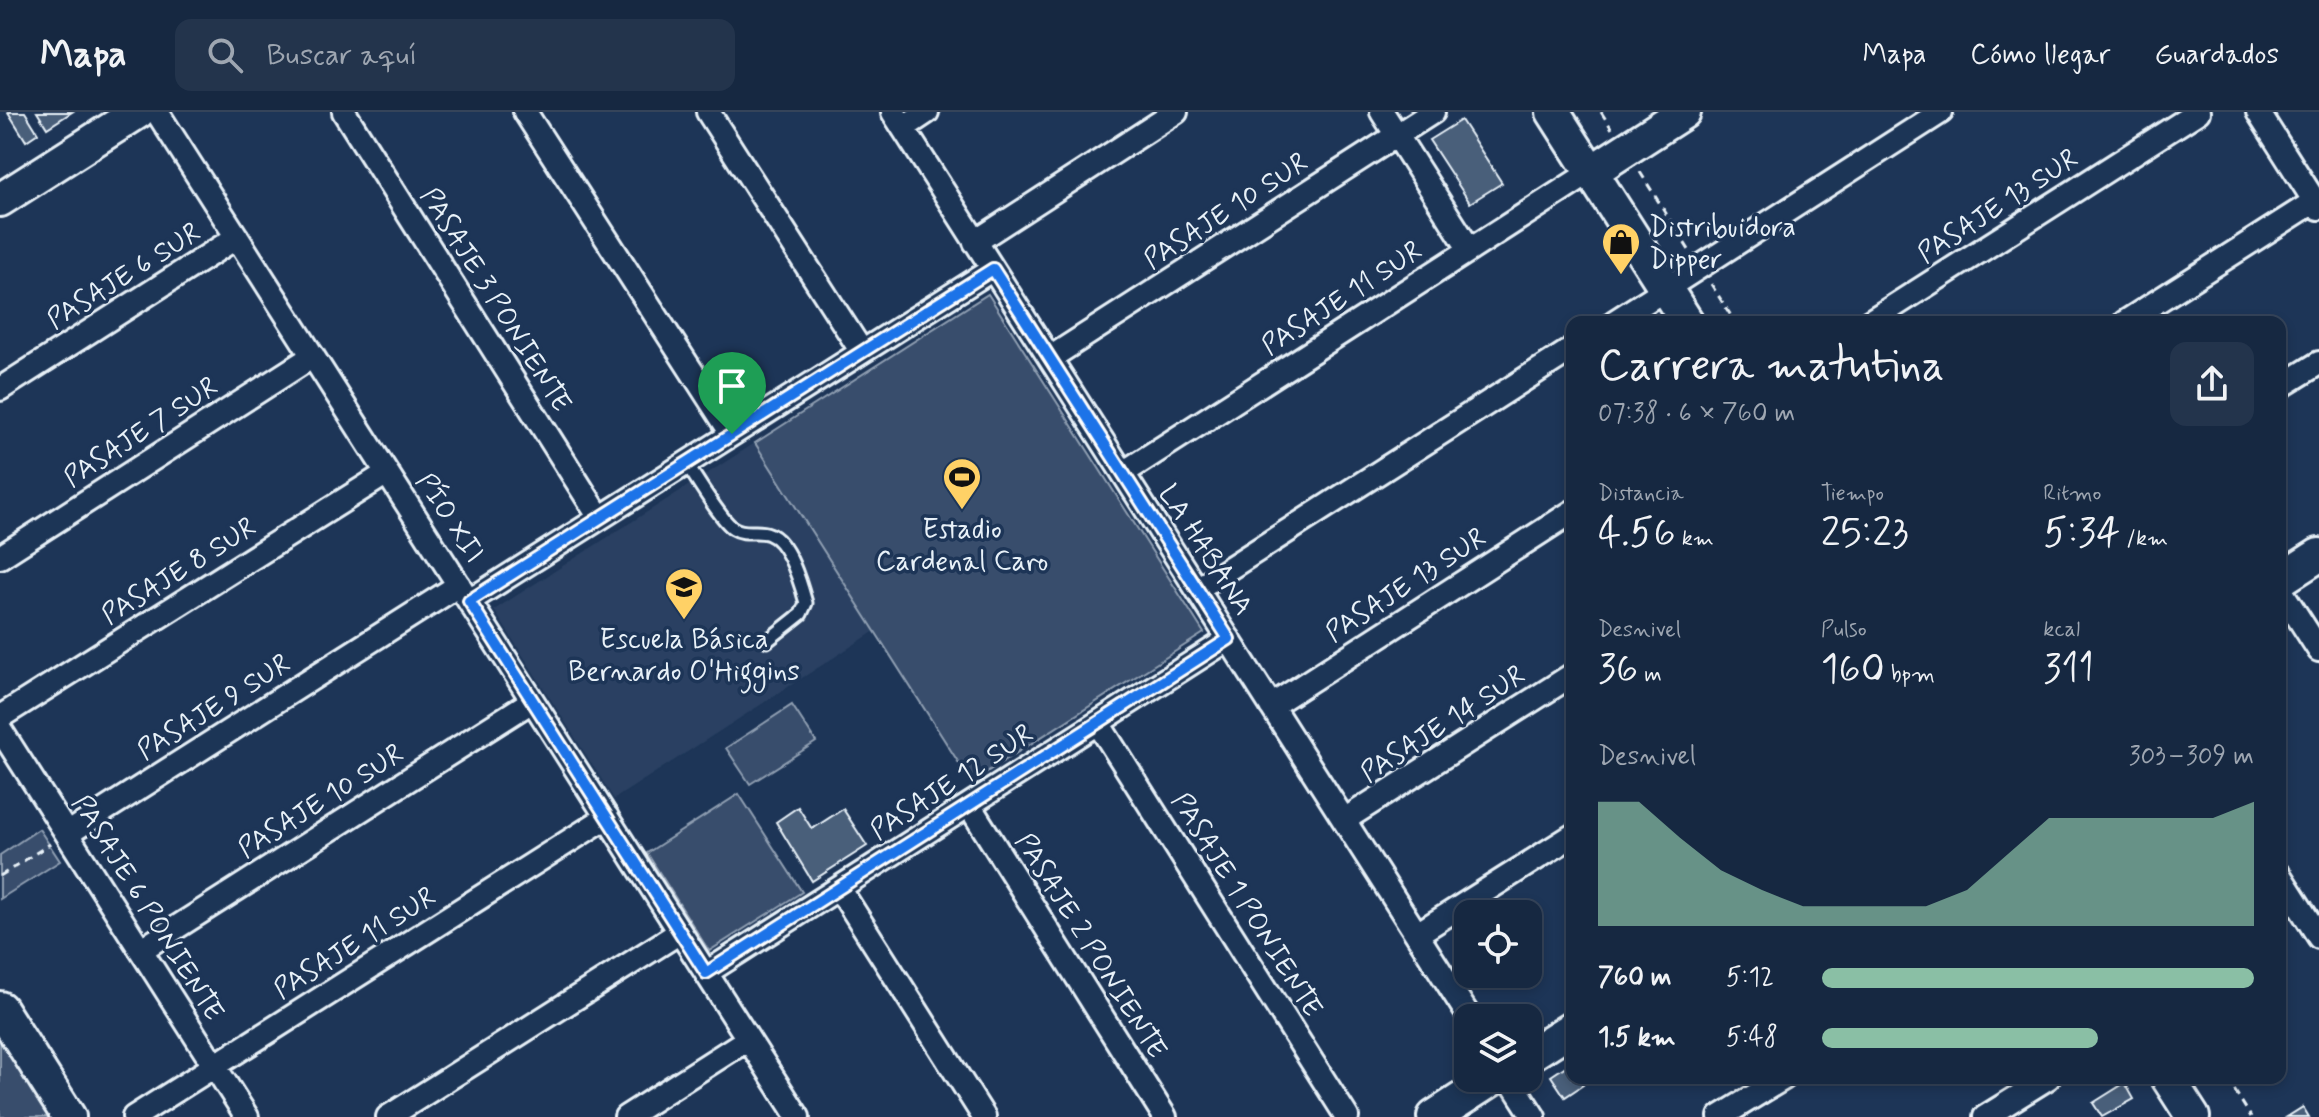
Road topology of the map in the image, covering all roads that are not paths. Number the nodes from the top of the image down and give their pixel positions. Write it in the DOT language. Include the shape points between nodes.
graph roads {
  1 [pos="138,112"];
  2 [pos="157,112"];
  3 [pos="344,112"];
  4 [pos="525,112"];
  5 [pos="708,112"];
  6 [pos="927,112"];
  7 [pos="1176,112"];
  8 [pos="1382,112"];
  9 [pos="1433,112"];
  10 [pos="1553,112"];
  11 [pos="1684,112"];
  12 [pos="1941,112"];
  13 [pos="2198,112"];
  14 [pos="2258,112"];
  15 [pos="898,120"];
  16 [pos="1397,135"];
  17 [pos="1591,172"];
  18 [pos="0,200"];
  19 [pos="2317,204"];
  20 [pos="237,237"];
  21 [pos="975,242"];
  22 [pos="1470,250"];
  23 [pos="993,269"];
  24 [pos="1666,289"];
  25 [pos="1623,316"];
  26 [pos="1683,316"];
  27 [pos="1878,316"];
  28 [pos="2135,316"];
  29 [pos="862,352"];
  30 [pos="1566,353"];
  31 [pos="313,356"];
  32 [pos="1050,358"];
  33 [pos="2319,363"];
  34 [pos="2286,383"];
  35 [pos="0,389"];
  36 [pos="732,434"];
  37 [pos="686,463"];
  38 [pos="387,473"];
  39 [pos="1123,473"];
  40 [pos="1566,516"];
  41 [pos="600,518"];
  42 [pos="2319,555"];
  43 [pos="0,557"];
  44 [pos="2286,576"];
  45 [pos="1197,589"];
  46 [pos="464,593"];
  47 [pos="2286,598"];
  48 [pos="1229,639"];
  49 [pos="767,641"];
  50 [pos="2319,650"];
  51 [pos="1566,679"];
  52 [pos="532,701"];
  53 [pos="1271,706"];
  54 [pos="0,717"];
  55 [pos="1098,723"];
  56 [pos="0,729"];
  57 [pos="969,805"];
  58 [pos="607,817"];
  59 [pos="1344,820"];
  60 [pos="67,834"];
  61 [pos="1566,840"];
  62 [pos="2286,885"];
  63 [pos="839,888"];
  64 [pos="680,932"];
  65 [pos="1417,934"];
  66 [pos="2319,937"];
  67 [pos="141,950"];
  68 [pos="706,973"];
  69 [pos="1461,1004"];
  70 [pos="0,1008"];
  71 [pos="1566,1032"];
  72 [pos="748,1039"];
  73 [pos="1542,1047"];
  74 [pos="214,1065"];
  75 [pos="1774,1084"];
  76 [pos="2038,1084"];
  77 [pos="2172,1084"];
  78 [pos="1472,1092"];
  79 [pos="1518,1092"];
  80 [pos="69,1117"];
  81 [pos="134,1117"];
  82 [pos="247,1117"];
  83 [pos="388,1117"];
  84 [pos="626,1117"];
  85 [pos="798,1117"];
  86 [pos="984,1117"];
  87 [pos="1165,1117"];
  88 [pos="1347,1117"];
  89 [pos="1434,1117"];
  90 [pos="1534,1117"];
  91 [pos="1720,1117"];
  92 [pos="1985,1117"];
  93 [pos="2193,1117"];
  1 -- 18 [label="street"];
  2 -- 20 [label="street, PÍO XII"];
  3 -- 41 [label="street, PASAJE 3 PONIENTE"];
  4 -- 36 [label="street"];
  5 -- 29 [label="street"];
  6 -- 15 [label="street"];
  7 -- 21 [label="street"];
  8 -- 16 [label="street"];
  9 -- 16 [label="street, PASAJE 10 SUR"];
  10 -- 17 [label="street"];
  11 -- 17 [label="street"];
  12 -- 24 [label="street"];
  13 -- 27 [label="street, PASAJE 13 SUR"];
  14 -- 19 [label="street"];
  15 -- 21 [label="street, LA HABANA"];
  16 -- 22 [label="street"];
  16 -- 32 [label="street, PASAJE 10 SUR"];
  17 -- 22 [label="street, PASAJE 11 SUR"];
  17 -- 24 [label="street"];
  19 -- 28 [label="street"];
  20 -- 31 [label="street, PÍO XII"];
  20 -- 35 [label="street, PASAJE 6 SUR"];
  21 -- 23 [label="street, LA HABANA"];
  22 -- 39 [label="street, PASAJE 11 SUR"];
  23 -- 29 [label="street, PASAJE 9 SUR"];
  23 -- 32 [label="street, LA HABANA"];
  24 -- 25 [label="street"];
  24 -- 26 [label="street"];
  29 -- 36 [label="street, PASAJE 9 SUR"];
  30 -- 45 [label="street"];
  31 -- 38 [label="street, PÍO XII"];
  31 -- 43 [label="street, PASAJE 7 SUR"];
  32 -- 39 [label="street, LA HABANA"];
  33 -- 34 [label="street"];
  36 -- 37 [label="street, PASAJE 9 SUR"];
  37 -- 41 [label="street, PASAJE 9 SUR"];
  37 -- 49 [label="lane" via="732,527 747,534 769,533 795,566 806,603 801,614"];
  38 -- 46 [label="street, PÍO XII"];
  38 -- 54 [label="street, PASAJE 8 SUR"];
  39 -- 45 [label="street, LA HABANA"];
  40 -- 53 [label="street, PASAJE 13 SUR"];
  41 -- 46 [label="street, PASAJE 9 SUR"];
  42 -- 44 [label="street"];
  45 -- 48 [label="street, LA HABANA"];
  46 -- 52 [label="street, PÍO XII"];
  46 -- 60 [label="street, PASAJE 9 SUR"];
  47 -- 50 [label="street"];
  48 -- 53 [label="street, LA HABANA"];
  48 -- 55 [label="street, PASAJE 12 SUR"];
  51 -- 59 [label="street, PASAJE 14 SUR"];
  52 -- 58 [label="street, PÍO XII"];
  52 -- 67 [label="street, PASAJE 10 SUR"];
  53 -- 59 [label="street, LA HABANA"];
  55 -- 57 [label="street, PASAJE 12 SUR"];
  55 -- 88 [label="street, PASAJE 1 PONIENTE"];
  56 -- 60 [label="street, PASAJE 6 PONIENTE"];
  57 -- 63 [label="street, PASAJE 12 SUR"];
  57 -- 87 [label="street, PASAJE 2 PONIENTE"];
  58 -- 64 [label="street, PÍO XII"];
  58 -- 74 [label="street, PASAJE 11 SUR"];
  59 -- 65 [label="street, LA HABANA"];
  60 -- 67 [label="street, PASAJE 6 PONIENTE"];
  61 -- 65 [label="street"];
  62 -- 66 [label="street"];
  63 -- 68 [label="street, PASAJE 12 SUR"];
  63 -- 86 [label="street"];
  64 -- 68 [label="street, PÍO XII"];
  64 -- 83 [label="street"];
  65 -- 69 [label="street, LA HABANA"];
  67 -- 74 [label="street, PASAJE 6 PONIENTE"];
  68 -- 72 [label="street, PÍO XII"];
  70 -- 80 [label="street"];
  71 -- 73 [label="street"];
  72 -- 84 [label="street"];
  72 -- 85 [label="street, PÍO XII"];
  74 -- 81 [label="street, PASAJE 11 SUR"];
  74 -- 82 [label="street, PASAJE 6 PONIENTE"];
  75 -- 91 [label="street"];
  76 -- 92 [label="street"];
  77 -- 93 [label="street"];
  78 -- 89 [label="street"];
  79 -- 90 [label="street"];
}
